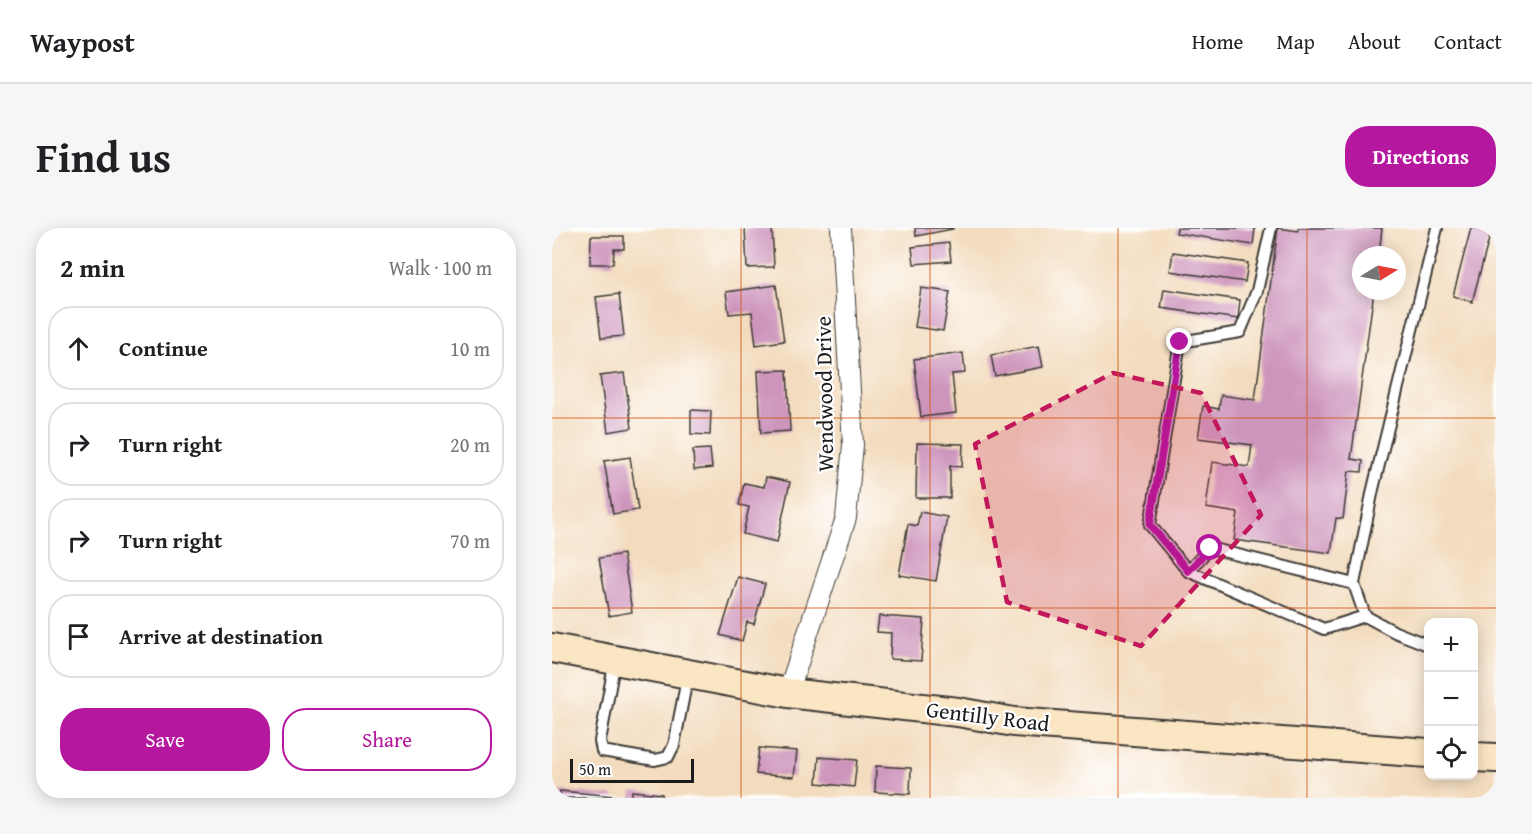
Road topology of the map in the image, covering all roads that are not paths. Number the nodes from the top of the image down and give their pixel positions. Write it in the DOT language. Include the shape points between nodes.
graph roads {
  1 [pos="841,228"];
  2 [pos="1271,228"];
  3 [pos="1437,228"];
  4 [pos="1188,571"];
  5 [pos="1354,584"];
  6 [pos="1365,616"];
  7 [pos="1424,643"];
  8 [pos="552,648"];
  9 [pos="615,660"];
  10 [pos="688,674"];
  11 [pos="788,693"];
  12 [pos="1424,753"];
  13 [pos="1478,757"];
  14 [pos="1496,758"];
  1 -- 11 [label="street, Wendwood Drive" via="853,446 846,518"];
  2 -- 4 [label="lane" via="1257,291 1240,332 1180,342 1150,525"];
  3 -- 5 [label="lane" via="1373,489"];
  4 -- 5 [label="lane" via="1210,548"];
  4 -- 6 [label="lane" via="1324,629"];
  5 -- 6 [label="lane"];
  6 -- 7 [label="lane"];
  8 -- 9 [label="street, Gentilly Road"];
  9 -- 10 [label="street, Gentilly Road"];
  9 -- 10 [label="lane" via="600,741 602,751 655,760 668,757 674,746"];
  10 -- 11 [label="street, Gentilly Road"];
  11 -- 12 [label="street, Gentilly Road" via="1014,722"];
  13 -- 14 [label="street"];
}
